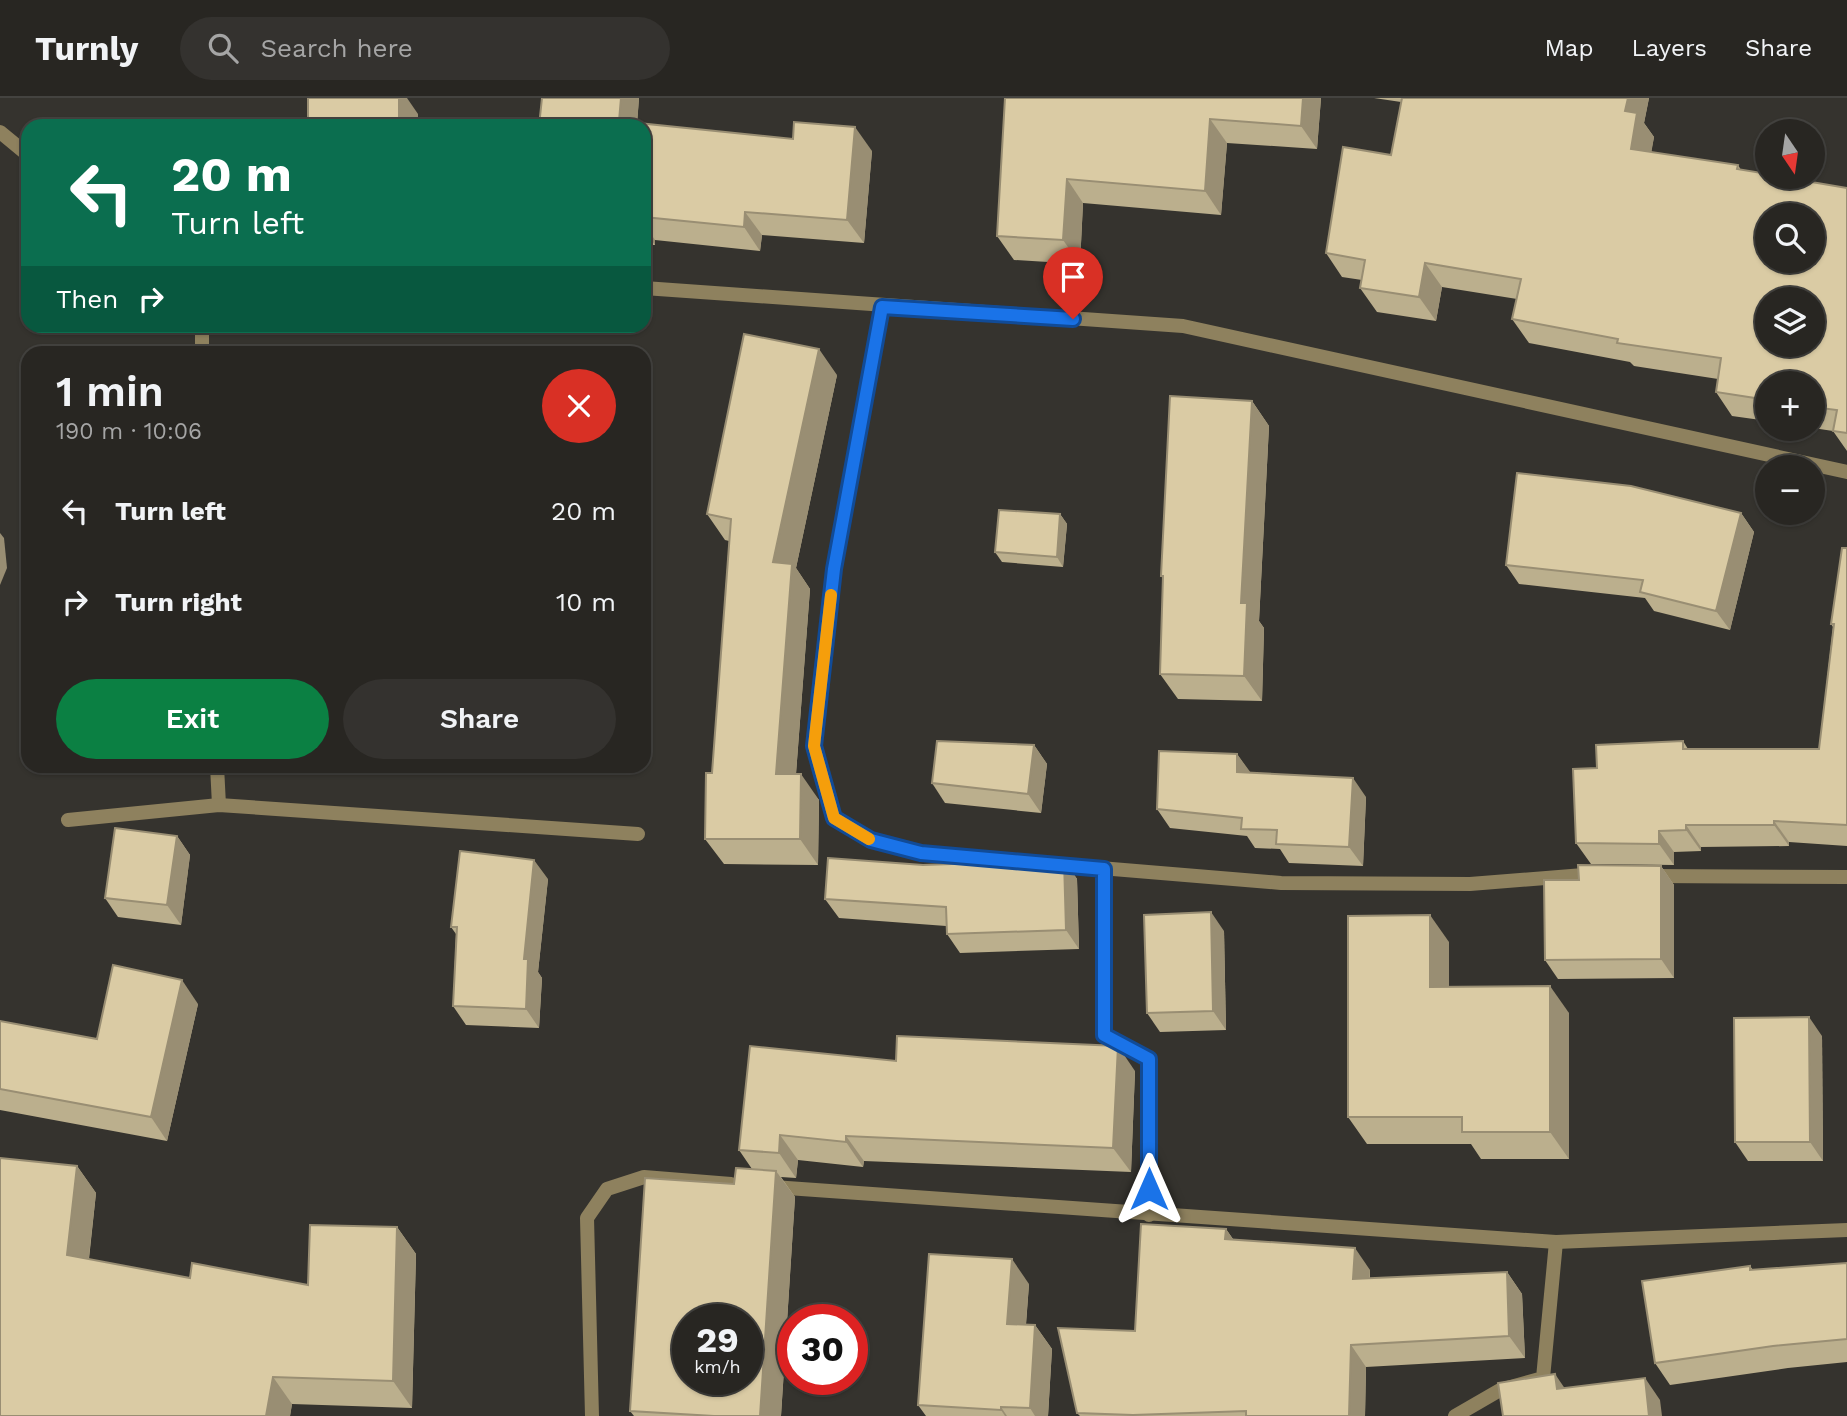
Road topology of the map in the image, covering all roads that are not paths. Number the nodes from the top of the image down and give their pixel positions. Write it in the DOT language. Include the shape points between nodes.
graph roads {
  1 [pos="0,132"];
  2 [pos="21,149"];
  3 [pos="651,290"];
  4 [pos="882,307"];
  5 [pos="1847,472"];
  6 [pos="217,773"];
  7 [pos="219,805"];
  8 [pos="68,820"];
  9 [pos="638,834"];
  10 [pos="1104,869"];
  11 [pos="1606,874"];
  12 [pos="1632,875"];
  13 [pos="1847,877"];
  14 [pos="1149,1215"];
  15 [pos="1847,1230"];
  16 [pos="1556,1242"];
  17 [pos="592,1416"];
  18 [pos="1455,1416"];
  1 -- 2 [label="street"];
  3 -- 4 [label="street"];
  4 -- 5 [label="street" via="1183,326"];
  4 -- 10 [label="street" via="834,569 814,746 834,818 871,840 921,853"];
  6 -- 7 [label="street"];
  7 -- 8 [label="street"];
  7 -- 9 [label="street"];
  10 -- 11 [label="street" via="1308,883 1470,884"];
  10 -- 14 [label="street" via="1104,1035 1149,1059"];
  12 -- 13 [label="street"];
  14 -- 16 [label="street"];
  14 -- 17 [label="street" via="645,1177 607,1189 587,1218"];
  15 -- 16 [label="street"];
  16 -- 18 [label="street" via="1543,1378 1500,1390"];
}
